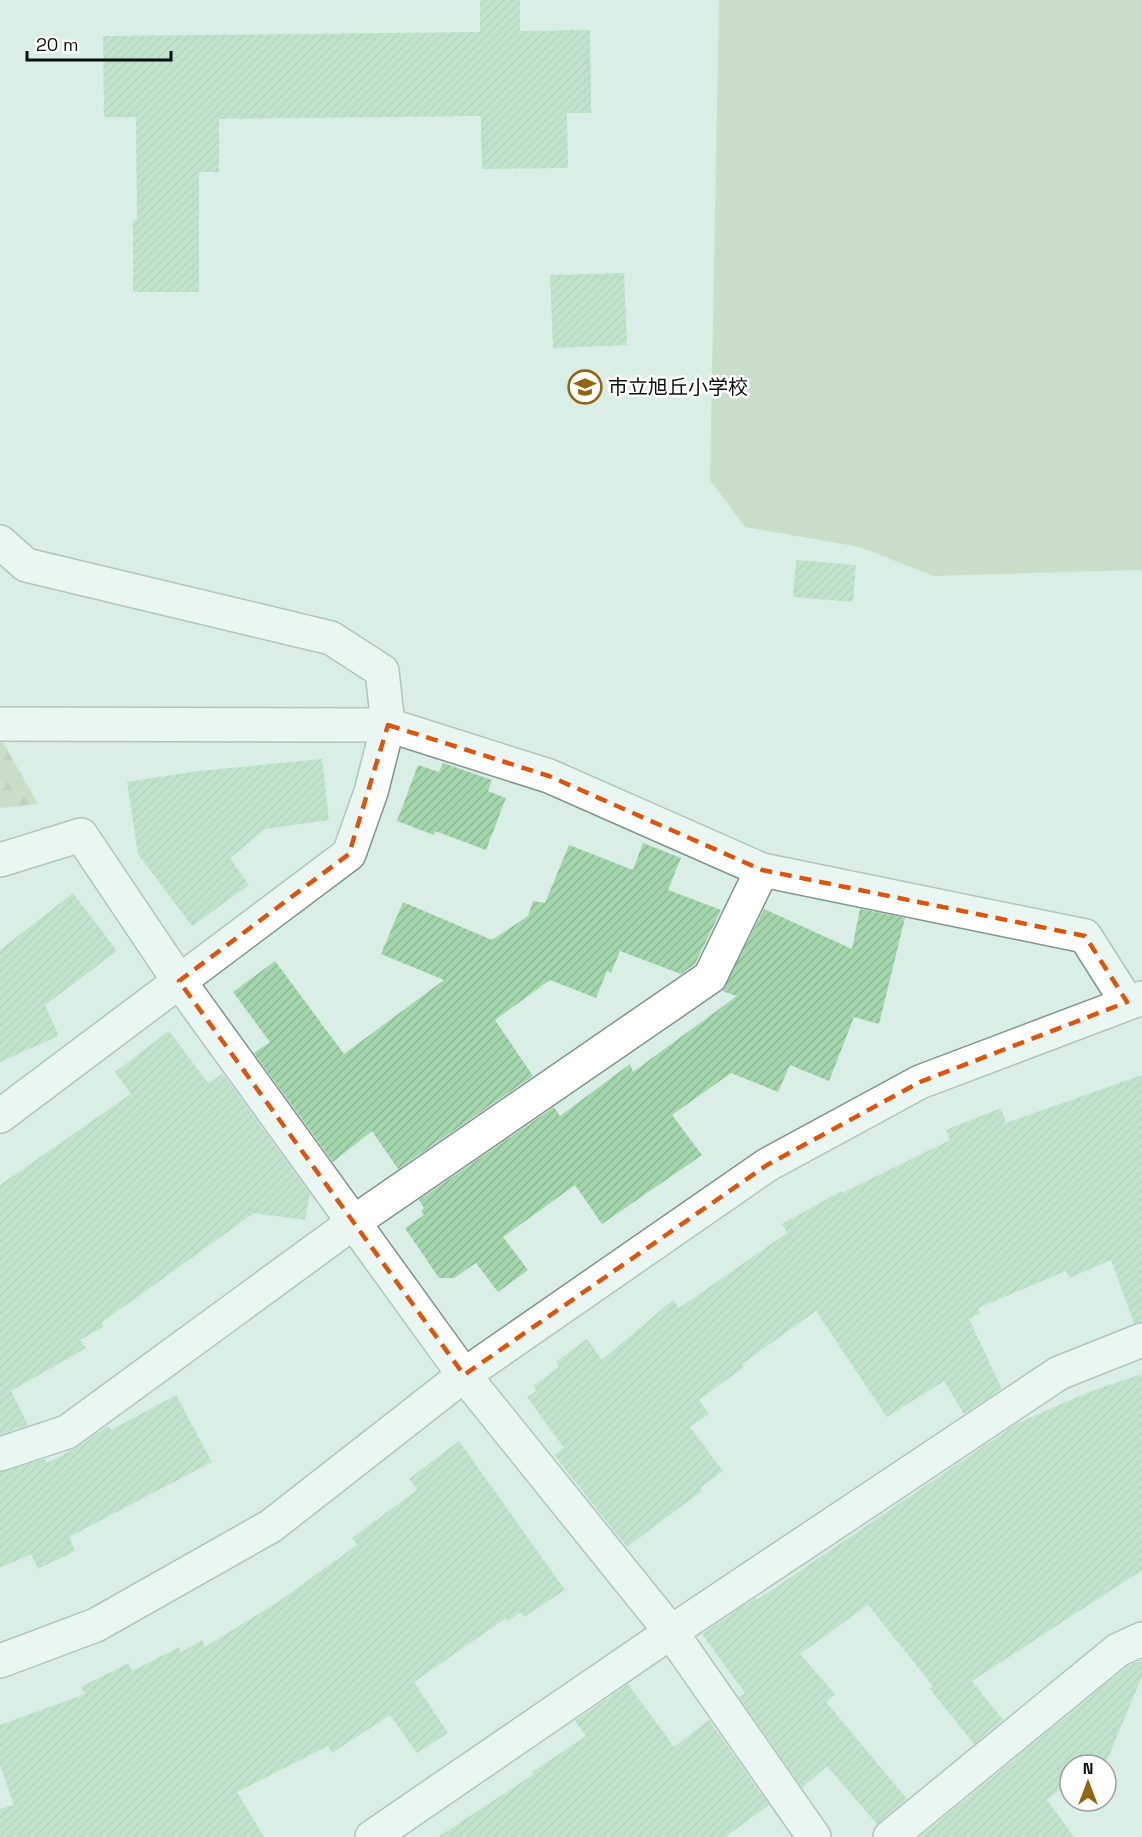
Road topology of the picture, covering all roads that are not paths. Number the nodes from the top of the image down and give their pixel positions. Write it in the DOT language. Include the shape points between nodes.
graph roads {
  1 [pos="0,542"];
  2 [pos="0,724"];
  3 [pos="388,725"];
  4 [pos="0,860"];
  5 [pos="762,870"];
  6 [pos="178,981"];
  7 [pos="1135,1000"];
  8 [pos="0,1116"];
  9 [pos="354,1222"];
  10 [pos="1142,1340"];
  11 [pos="464,1375"];
  12 [pos="0,1454"];
  13 [pos="671,1632"];
  14 [pos="1142,1639"];
  15 [pos="0,1661"];
  16 [pos="372,1837"];
  17 [pos="814,1837"];
  18 [pos="890,1837"];
  1 -- 3 [label="street" via="26,565 331,638 382,671"];
  2 -- 3 [label="street"];
  3 -- 5 [label="street" via="549,776"];
  3 -- 6 [label="street" via="371,792 348,854"];
  4 -- 6 [label="street" via="81,835"];
  5 -- 7 [label="street" via="1085,936"];
  5 -- 9 [label="street" via="710,977"];
  6 -- 8 [label="street"];
  6 -- 9 [label="street"];
  7 -- 11 [label="street" via="920,1082 768,1166"];
  9 -- 11 [label="street"];
  9 -- 12 [label="street" via="67,1432"];
  10 -- 13 [label="street" via="1059,1373"];
  11 -- 13 [label="street"];
  11 -- 15 [label="street" via="271,1526 96,1625"];
  13 -- 16 [label="street"];
  13 -- 17 [label="street"];
  14 -- 18 [label="street" via="1118,1650"];
}
